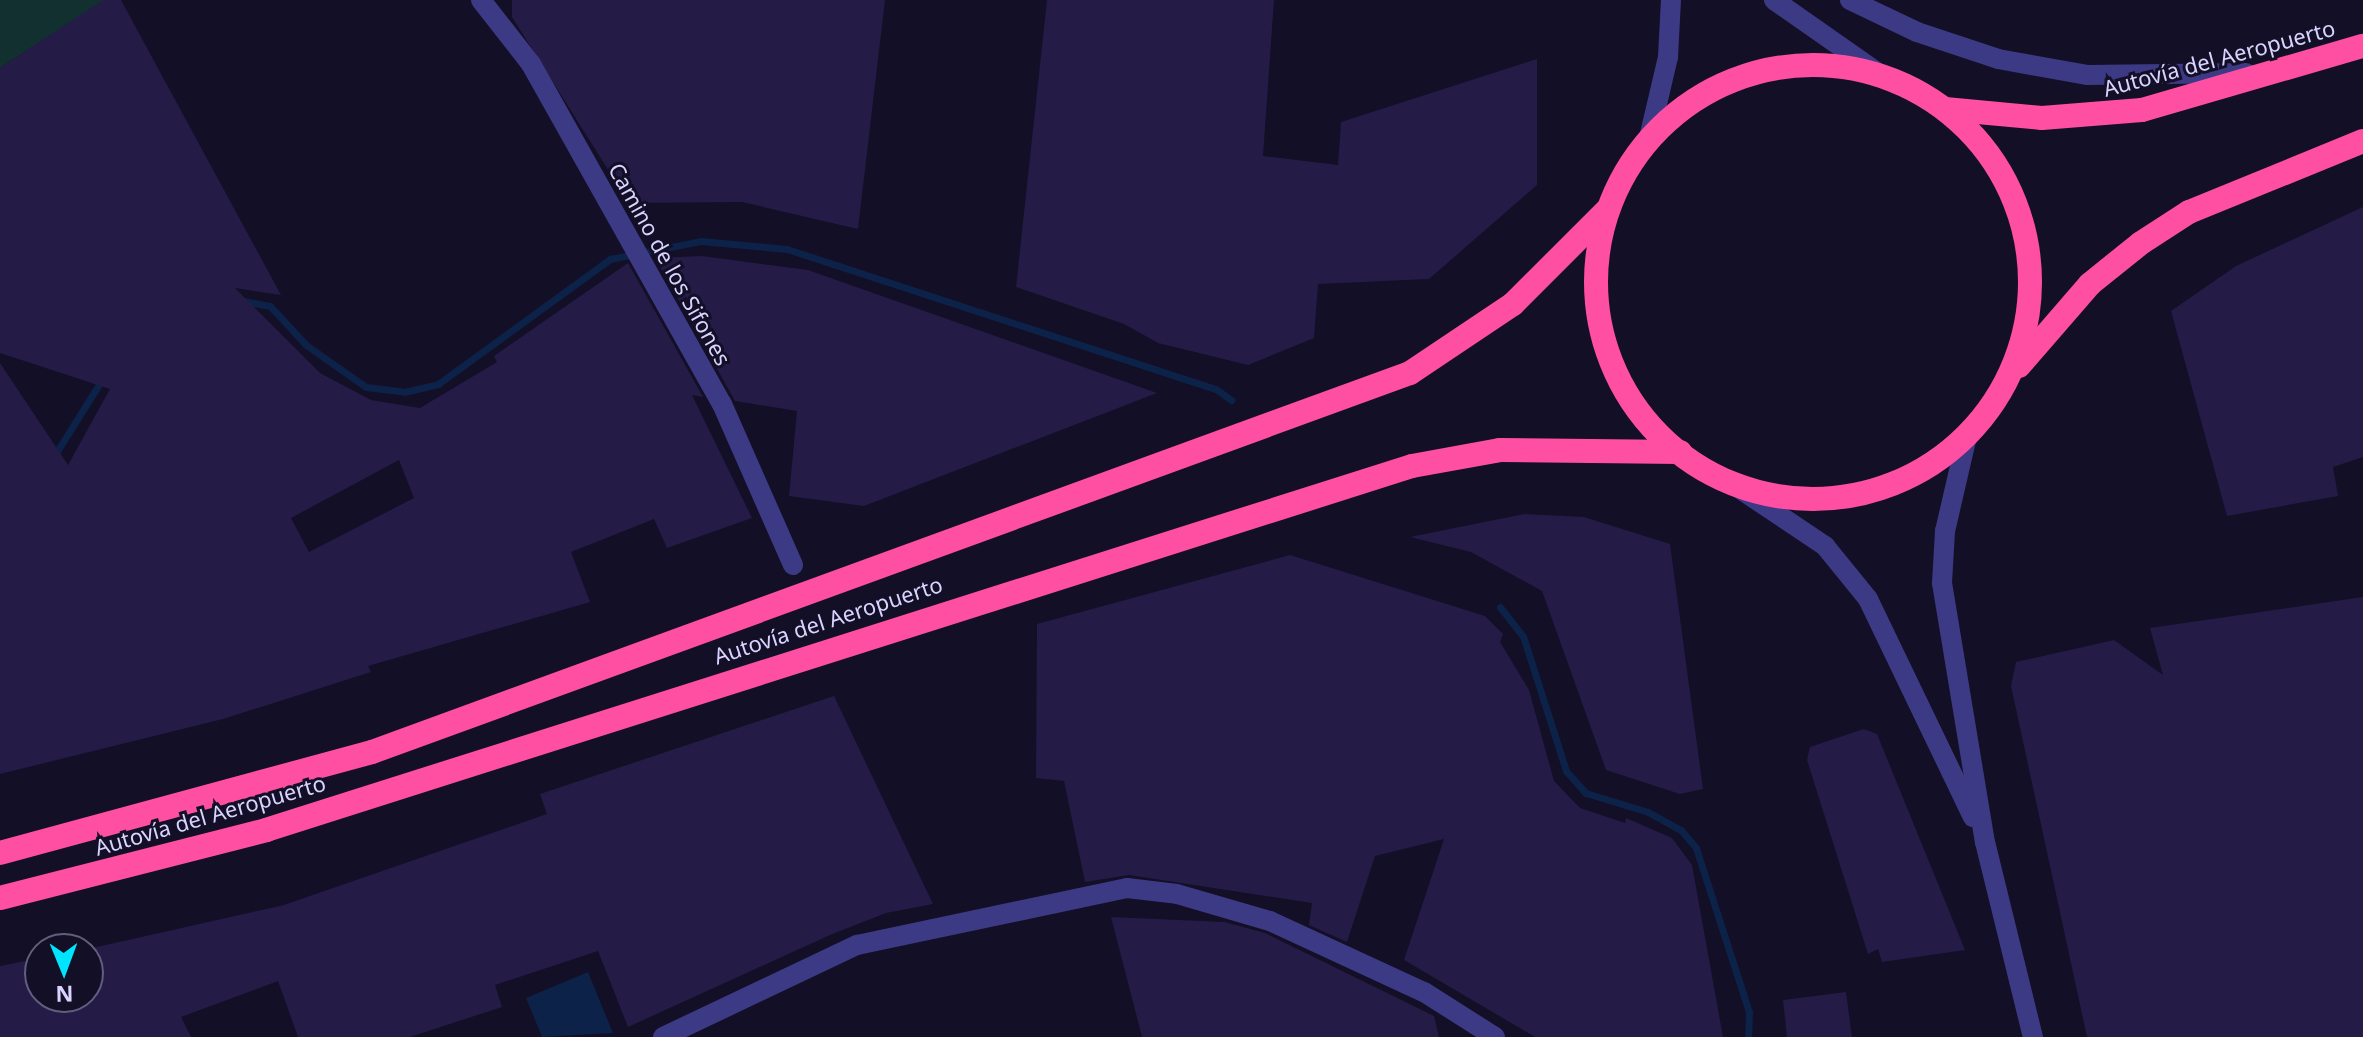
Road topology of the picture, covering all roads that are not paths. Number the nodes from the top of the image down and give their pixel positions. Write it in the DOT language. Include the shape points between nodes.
graph roads {
  1 [pos="481,0"];
  2 [pos="1671,0"];
  3 [pos="1774,0"];
  4 [pos="1850,0"];
  5 [pos="2363,46"];
  6 [pos="2278,71"];
  7 [pos="1881,75"];
  8 [pos="1945,109"];
  9 [pos="1649,138"];
  10 [pos="2363,141"];
  11 [pos="1606,211"];
  12 [pos="2009,377"];
  13 [pos="1967,436"];
  14 [pos="1680,452"];
  15 [pos="1734,485"];
  16 [pos="793,565"];
  17 [pos="1985,842"];
  18 [pos="0,853"];
  19 [pos="0,898"];
  20 [pos="663,1037"];
  21 [pos="1495,1037"];
  22 [pos="2033,1037"];
  1 -- 16 [label="street, Camino de los Sifones" via="531,64 722,404"];
  2 -- 9 [label="street" via="1668,57"];
  3 -- 7 [label="street"];
  4 -- 6 [label="street" via="1917,32 1998,59 2087,75"];
  5 -- 6 [label="highway, Autovía del Aeropuerto"];
  6 -- 8 [label="highway, Autovía del Aeropuerto" via="2142,110 2089,118"];
  7 -- 8 [label="highway"];
  7 -- 9 [label="highway" via="1831,65 1780,67 1743,77 1686,104"];
  8 -- 12 [label="highway" via="1987,151 2016,203 2027,246 2028,321"];
  9 -- 11 [label="highway"];
  10 -- 12 [label="highway" via="2189,212 2141,243 2090,284"];
  11 -- 14 [label="highway" via="1595,262 1596,313 1610,363 1634,408"];
  11 -- 18 [label="highway, Autovía del Aeropuerto" via="1513,304 1410,373 372,752 171,812"];
  12 -- 13 [label="highway"];
  13 -- 15 [label="highway" via="1917,473 1858,495 1795,499"];
  13 -- 17 [label="street" via="1945,531 1942,583"];
  14 -- 15 [label="highway"];
  14 -- 19 [label="highway, Autovía del Aeropuerto" via="1500,450 1381,474 266,830"];
  15 -- 17 [label="street" via="1825,546 1868,599"];
  17 -- 22 [label="street"];
  20 -- 21 [label="street" via="857,945 1127,888 1177,894 1270,921 1424,992"];
}
